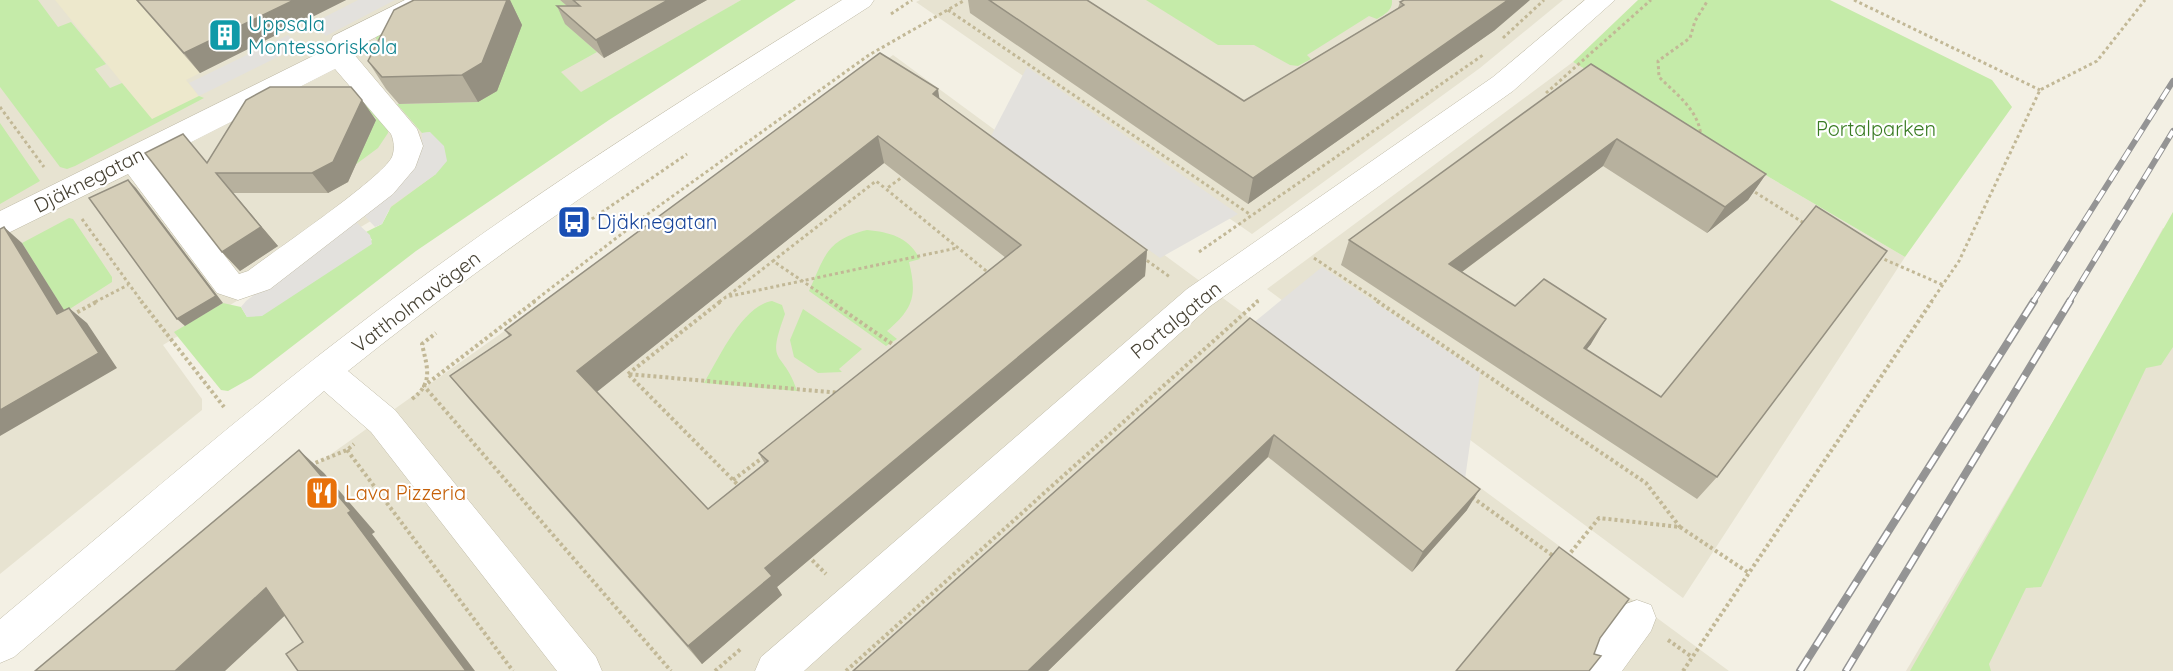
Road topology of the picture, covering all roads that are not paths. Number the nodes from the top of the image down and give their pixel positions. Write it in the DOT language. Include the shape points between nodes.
graph roads {
  1 [pos="426,0"];
  2 [pos="1602,0"];
  3 [pos="872,10"];
  4 [pos="339,55"];
  5 [pos="134,158"];
  6 [pos="0,225"];
  7 [pos="325,372"];
  8 [pos="1637,618"];
  9 [pos="0,644"];
  10 [pos="582,671"];
  11 [pos="775,671"];
  12 [pos="1598,671"];
  1 -- 4 [label="street, Djäknegatan" via="343,43"];
  2 -- 11 [label="street, Portalgatan" via="1503,84 1198,298"];
  3 -- 7 [label="street, Vattholmavägen" via="589,175"];
  4 -- 5 [label="street, Djäknegatan"];
  4 -- 5 [label="street" via="404,129 410,148 399,171 382,186 259,280 238,287 228,284"];
  5 -- 6 [label="street, Djäknegatan"];
  7 -- 9 [label="street, Vattholmavägen"];
  7 -- 10 [label="street" via="383,420"];
  8 -- 12 [label="street"];
}
